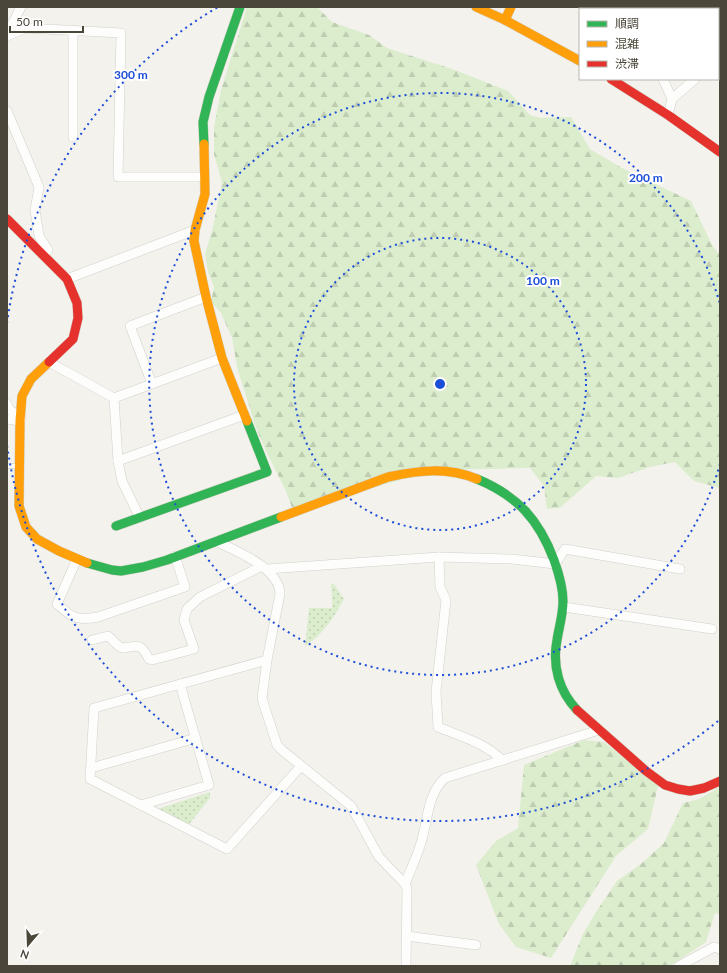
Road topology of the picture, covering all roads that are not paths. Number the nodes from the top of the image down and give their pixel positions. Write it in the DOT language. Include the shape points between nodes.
graph roads {
  1 [pos="21,7"];
  2 [pos="240,7"];
  3 [pos="476,7"];
  4 [pos="511,7"];
  5 [pos="505,20"];
  6 [pos="73,31"];
  7 [pos="7,35"];
  8 [pos="579,60"];
  9 [pos="614,80"];
  10 [pos="662,80"];
  11 [pos="694,80"];
  12 [pos="672,99"];
  13 [pos="7,111"];
  14 [pos="668,115"];
  15 [pos="73,138"];
  16 [pos="720,152"];
  17 [pos="204,177"];
  18 [pos="7,219"];
  19 [pos="195,230"];
  20 [pos="43,255"];
  21 [pos="67,280"];
  22 [pos="206,297"];
  23 [pos="222,358"];
  24 [pos="49,362"];
  25 [pos="152,384"];
  26 [pos="114,398"];
  27 [pos="7,404"];
  28 [pos="244,415"];
  29 [pos="7,420"];
  30 [pos="20,420"];
  31 [pos="118,460"];
  32 [pos="7,466"];
  33 [pos="19,466"];
  34 [pos="140,518"];
  35 [pos="116,526"];
  36 [pos="216,541"];
  37 [pos="175,556"];
  38 [pos="439,557"];
  39 [pos="77,559"];
  40 [pos="555,564"];
  41 [pos="264,567"];
  42 [pos="680,569"];
  43 [pos="564,608"];
  44 [pos="712,630"];
  45 [pos="92,640"];
  46 [pos="267,660"];
  47 [pos="180,684"];
  48 [pos="599,730"];
  49 [pos="196,738"];
  50 [pos="502,760"];
  51 [pos="301,766"];
  52 [pos="91,768"];
  53 [pos="720,780"];
  54 [pos="141,805"];
  55 [pos="405,884"];
  56 [pos="406,936"];
  57 [pos="476,945"];
  58 [pos="720,949"];
  59 [pos="406,966"];
  60 [pos="679,966"];
  1 -- 7 [label="street"];
  2 -- 17 [label="street" via="203,122"];
  3 -- 5 [label="street"];
  4 -- 5 [label="street"];
  5 -- 8 [label="street"];
  6 -- 7 [label="street" via="26,28"];
  6 -- 15 [label="street"];
  6 -- 17 [label="street" via="120,33 118,177"];
  9 -- 14 [label="street"];
  10 -- 12 [label="street"];
  11 -- 12 [label="street"];
  12 -- 14 [label="street"];
  13 -- 20 [label="street" via="39,187 35,210 39,236 48,250"];
  14 -- 16 [label="street"];
  17 -- 19 [label="street" via="205,194"];
  18 -- 20 [label="street"];
  19 -- 21 [label="street"];
  19 -- 22 [label="street" via="194,241"];
  20 -- 21 [label="street"];
  21 -- 24 [label="street" via="77,303 77,327 68,346"];
  22 -- 23 [label="street"];
  22 -- 25 [label="street" via="130,326"];
  23 -- 25 [label="street"];
  23 -- 28 [label="street"];
  24 -- 26 [label="street"];
  24 -- 30 [label="street" via="26,387 22,396"];
  25 -- 26 [label="street"];
  26 -- 31 [label="street"];
  27 -- 30 [label="street"];
  28 -- 31 [label="street"];
  28 -- 34 [label="street" via="267,472"];
  29 -- 30 [label="street"];
  30 -- 33 [label="street"];
  31 -- 34 [label="street" via="122,481"];
  32 -- 33 [label="lane"];
  33 -- 39 [label="street" via="19,506 30,534 42,543"];
  34 -- 35 [label="street"];
  36 -- 37 [label="street"];
  36 -- 40 [label="street" via="388,477 410,472 450,471 486,482 516,500 537,524 548,542"];
  36 -- 41 [label="street"];
  37 -- 39 [label="street" via="135,570 121,571 112,571"];
  37 -- 39 [label="street" via="185,586 98,618 88,619 70,616 57,604"];
  38 -- 40 [label="street" via="512,559"];
  38 -- 41 [label="street"];
  38 -- 50 [label="street" via="440,586 446,600 436,692 438,728 480,744"];
  40 -- 42 [label="street" via="565,550"];
  40 -- 43 [label="street" via="563,592"];
  41 -- 45 [label="street" via="200,597 187,609 184,620 194,649 152,660 148,659 143,649 136,645 124,648 108,636"];
  41 -- 46 [label="street" via="278,584 280,594"];
  43 -- 44 [label="street"];
  43 -- 48 [label="street" via="555,653 555,667 569,701"];
  46 -- 47 [label="street"];
  46 -- 51 [label="street" via="263,702 278,745"];
  47 -- 49 [label="street"];
  47 -- 52 [label="street" via="94,708"];
  48 -- 50 [label="street"];
  48 -- 53 [label="street" via="667,786 686,791 708,787"];
  49 -- 52 [label="street"];
  49 -- 54 [label="street" via="210,785"];
  50 -- 55 [label="street" via="445,778 440,782"];
  51 -- 54 [label="street" via="226,849"];
  51 -- 55 [label="street" via="351,806 379,857"];
  52 -- 54 [label="street" via="90,780"];
  55 -- 56 [label="street"];
  56 -- 57 [label="street"];
  56 -- 59 [label="street"];
  58 -- 60 [label="street" via="714,947"];
}
